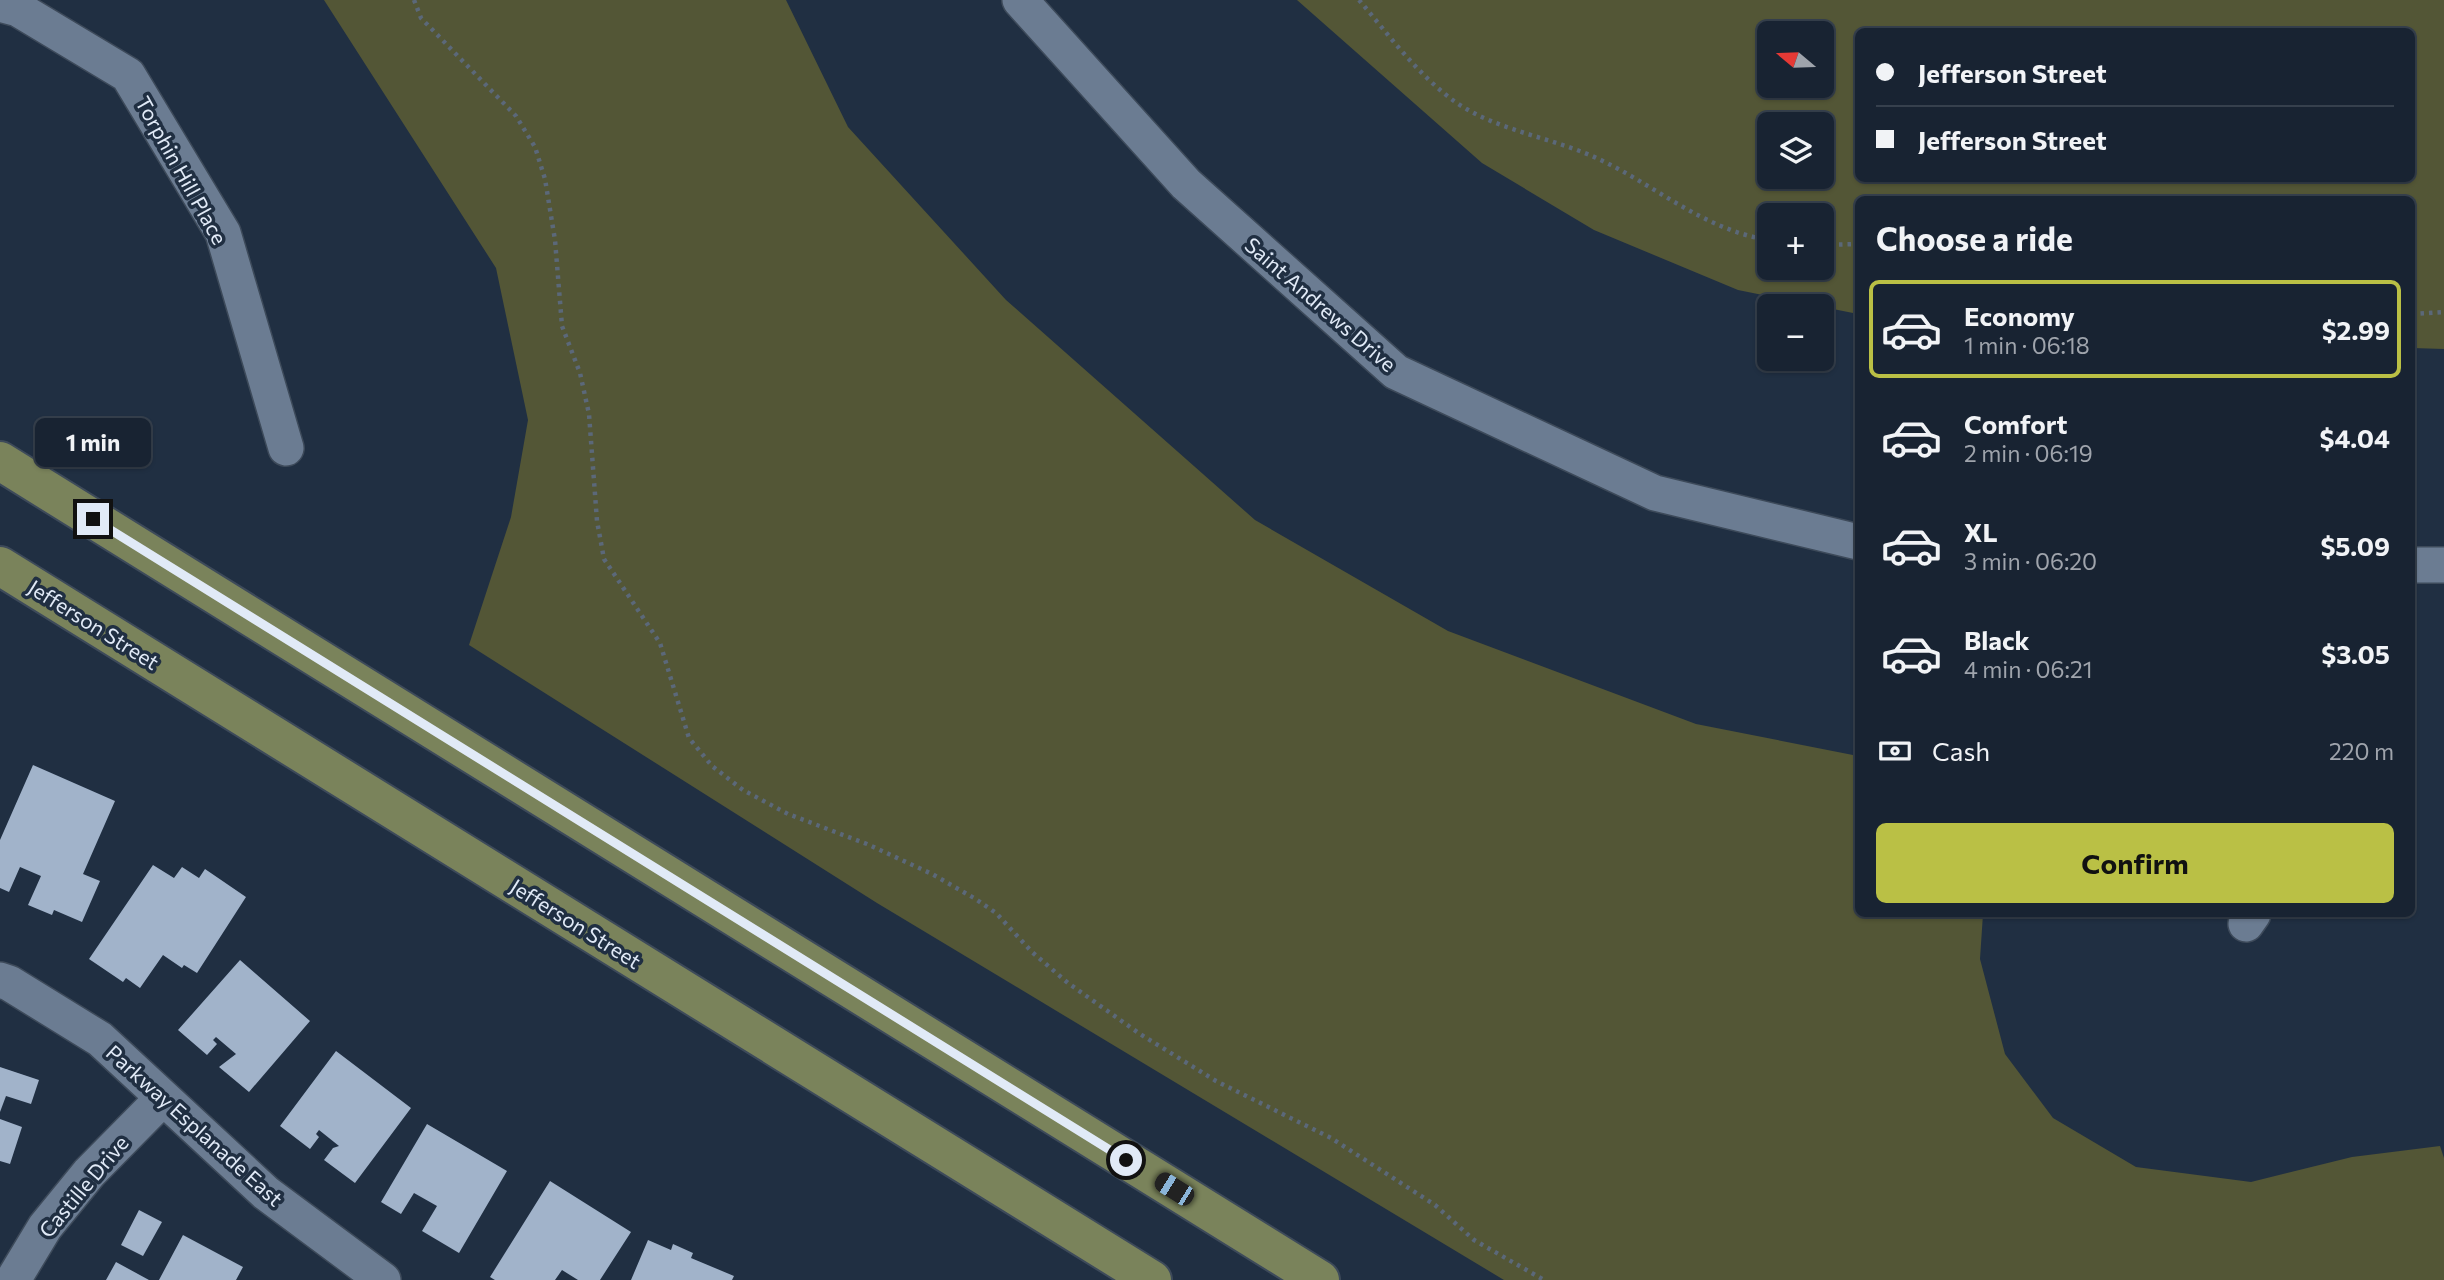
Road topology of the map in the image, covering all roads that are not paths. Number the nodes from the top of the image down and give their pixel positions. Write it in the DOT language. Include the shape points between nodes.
graph roads {
  1 [pos="1020,0"];
  2 [pos="0,4"];
  3 [pos="286,448"];
  4 [pos="0,461"];
  5 [pos="1855,541"];
  6 [pos="2415,565"];
  7 [pos="2444,565"];
  8 [pos="0,566"];
  9 [pos="0,980"];
  10 [pos="162,1099"];
  11 [pos="13,1280"];
  12 [pos="383,1280"];
  13 [pos="1152,1280"];
  14 [pos="1320,1280"];
  1 -- 5 [label="street, Saint Andrews Drive" via="1186,184 1396,372 1655,493"];
  2 -- 3 [label="street, Torphin Hill Place" via="18,9 128,75 223,233"];
  4 -- 14 [label="main road"];
  6 -- 7 [label="street"];
  8 -- 13 [label="main road, Jefferson Street"];
  9 -- 10 [label="street, Parkway Esplanade East" via="100,1040"];
  10 -- 11 [label="street, Castille Drive" via="89,1173 45,1227"];
  10 -- 12 [label="street, Parkway Esplanade East" via="266,1193"];
}
